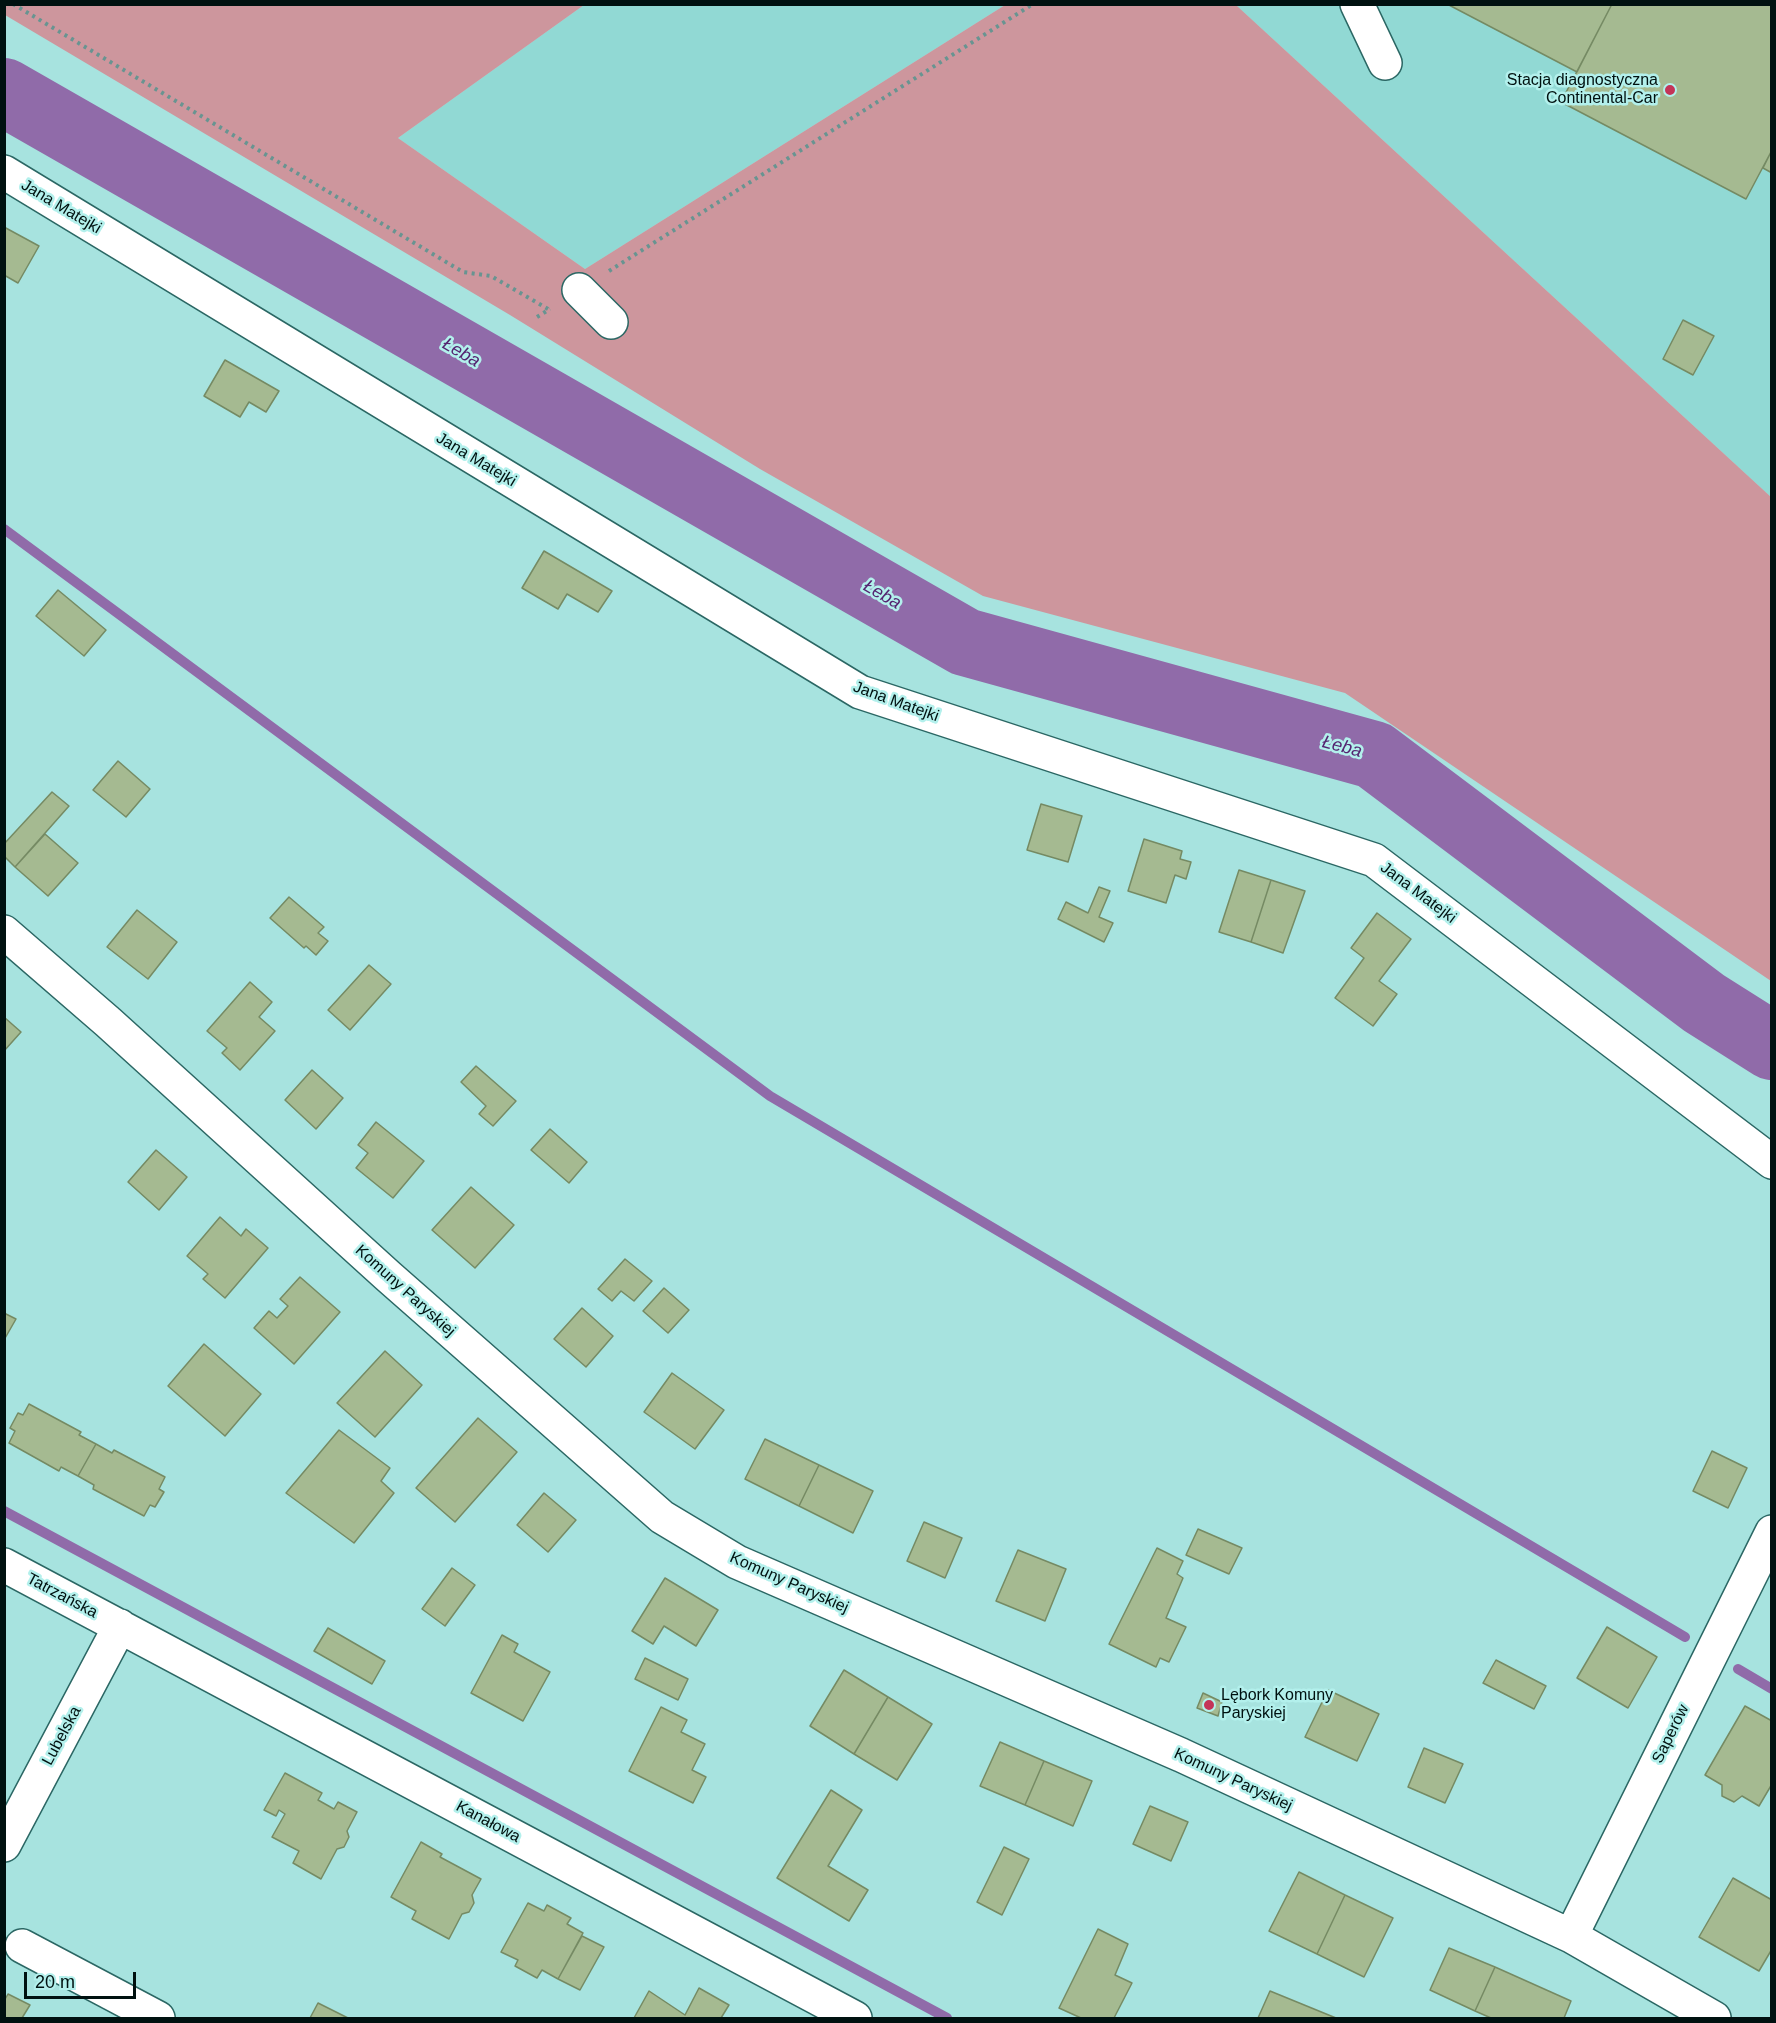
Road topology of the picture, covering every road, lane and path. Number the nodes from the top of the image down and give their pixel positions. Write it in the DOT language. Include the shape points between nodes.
graph roads {
  1 [pos="13,4"];
  2 [pos="1033,4"];
  3 [pos="1357,4"];
  4 [pos="1385,63"];
  5 [pos="4,172"];
  6 [pos="579,290"];
  7 [pos="549,309"];
  8 [pos="537,317"];
  9 [pos="610,322"];
  10 [pos="4,932"];
  11 [pos="1772,1162"];
  12 [pos="1772,1532"];
  13 [pos="4,1565"];
  14 [pos="120,1626"];
  15 [pos="4,1845"];
  16 [pos="1571,1936"];
  17 [pos="22,1946"];
  18 [pos="158,2019"];
  19 [pos="855,2019"];
  20 [pos="1714,2019"];
  1 -- 7 [label="path" via="463,272 491,276"];
  2 -- 6 [label="path"];
  3 -- 4 [label="street"];
  5 -- 11 [label="street, Jana Matejki" via="860,692 1374,860"];
  6 -- 7 [label="path"];
  6 -- 9 [label="street"];
  7 -- 8 [label="path"];
  10 -- 16 [label="street, Komuny Paryskiej" via="662,1517 737,1562 1181,1755"];
  12 -- 16 [label="street, Saperów"];
  13 -- 14 [label="street, Tatrzańska"];
  14 -- 15 [label="street, Lubelska"];
  14 -- 19 [label="street, Kanałowa"];
  16 -- 20 [label="street, Komuny Paryskiej"];
  17 -- 18 [label="street"];
}
